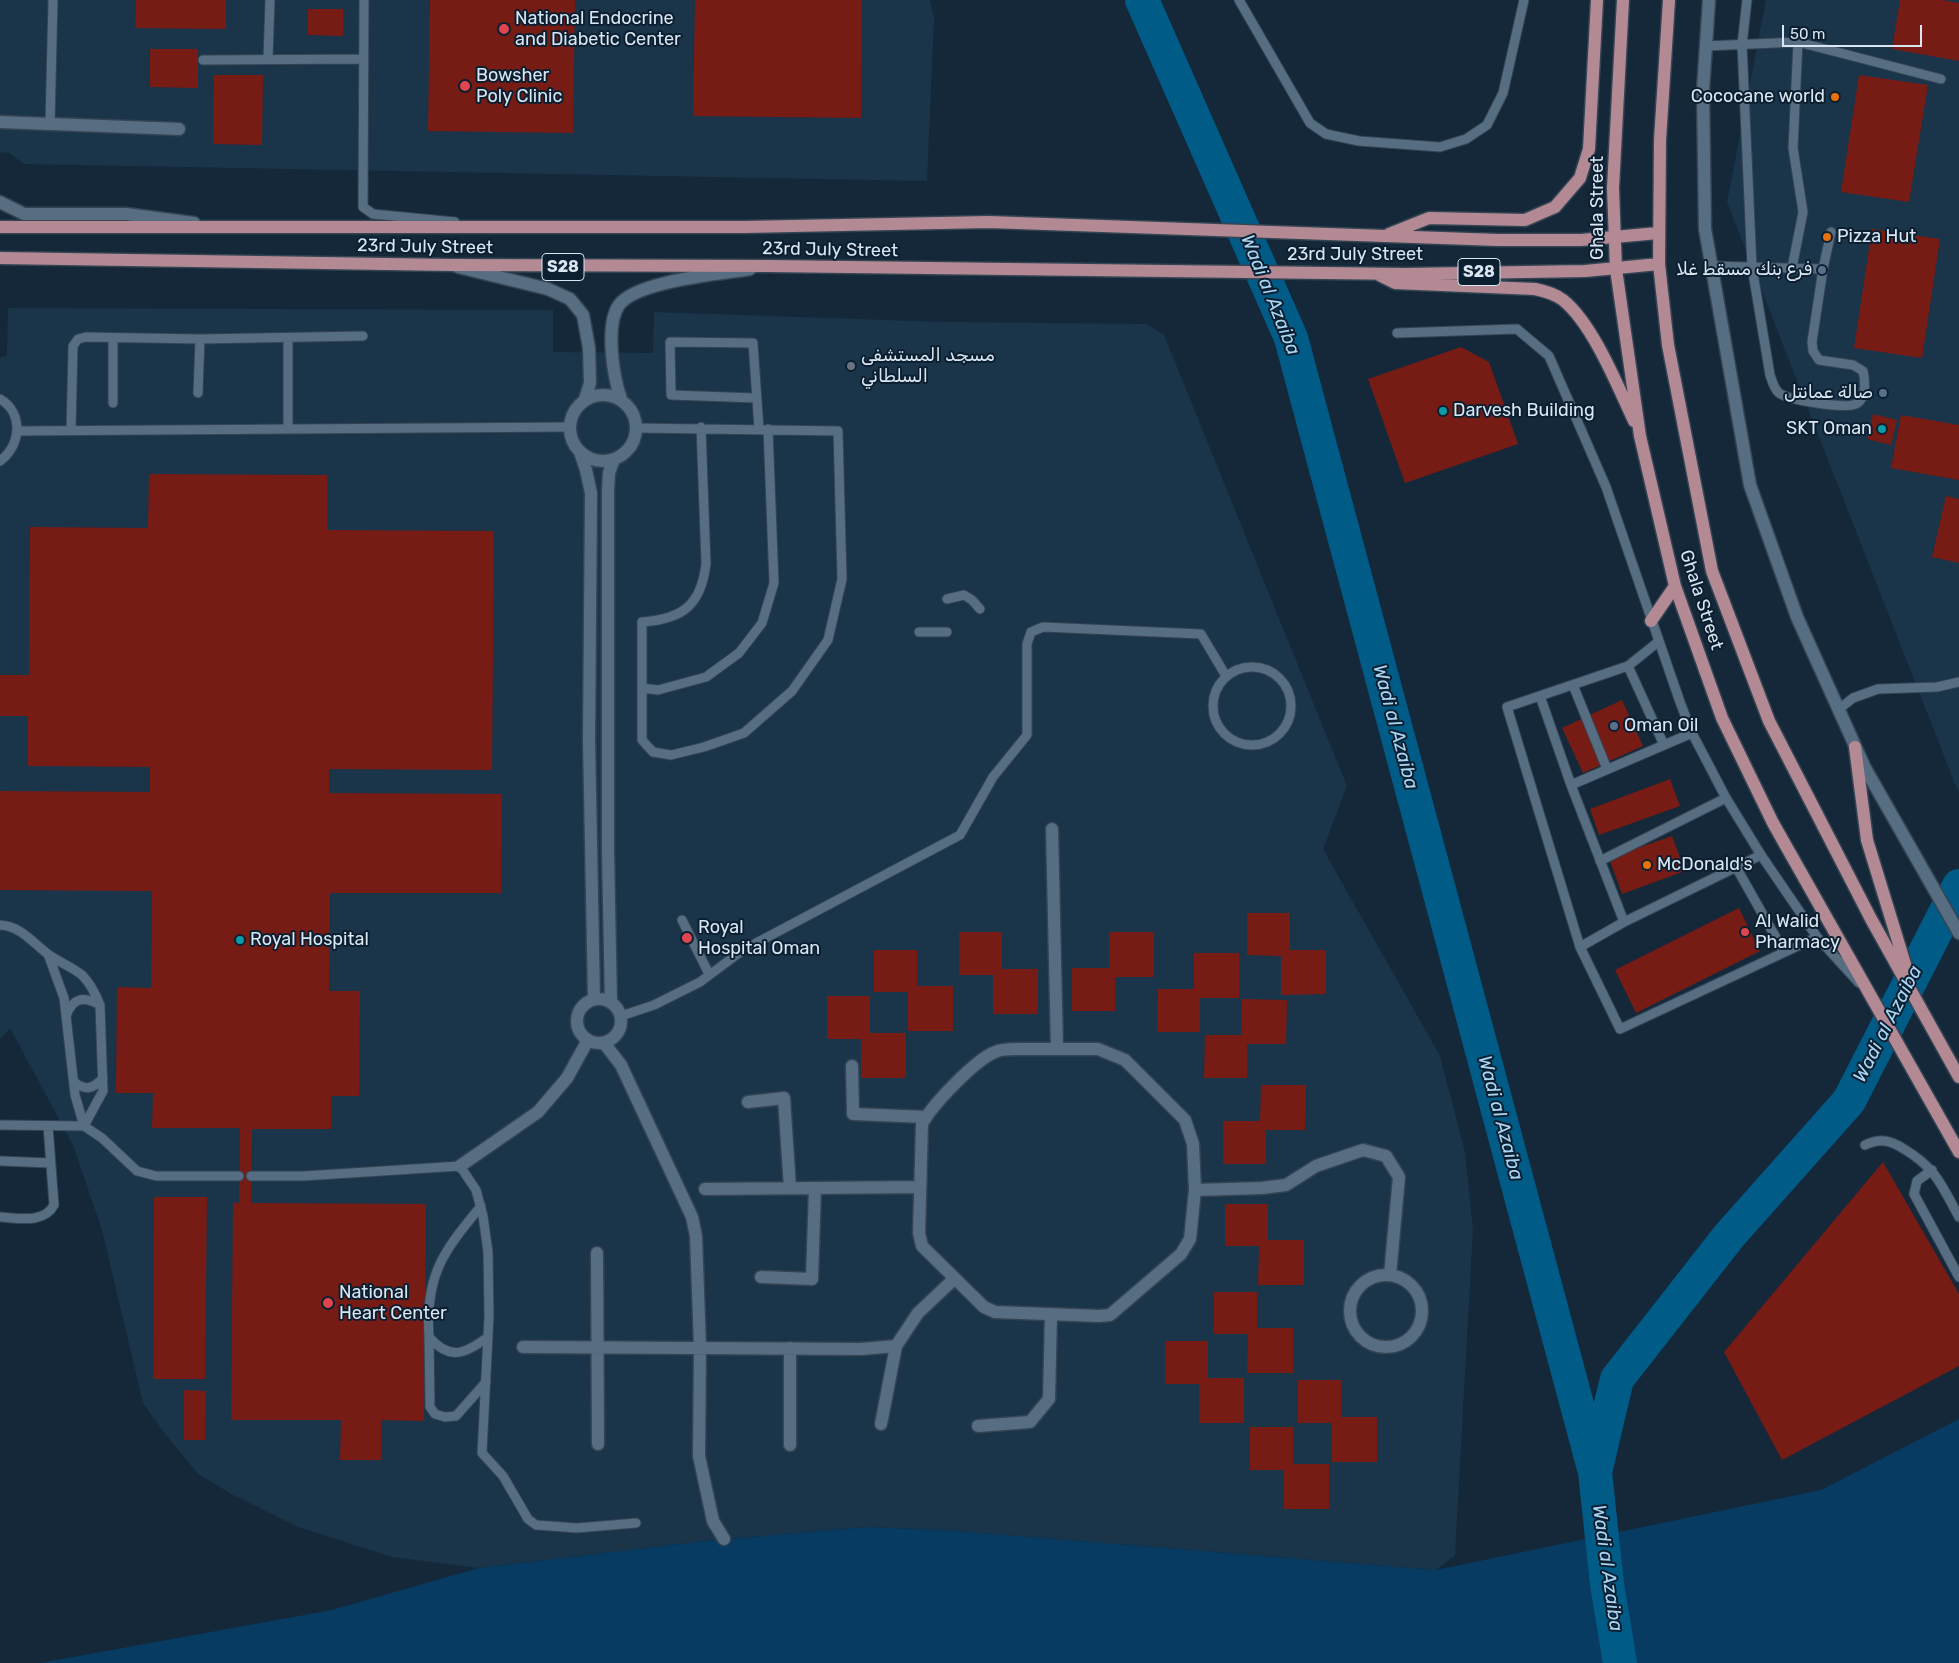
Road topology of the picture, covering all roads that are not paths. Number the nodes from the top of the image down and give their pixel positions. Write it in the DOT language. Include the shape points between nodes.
graph roads {
  1 [pos="53,0"];
  2 [pos="270,0"];
  3 [pos="364,0"];
  4 [pos="1238,0"];
  5 [pos="1524,0"];
  6 [pos="1597,0"];
  7 [pos="1623,0"];
  8 [pos="1669,0"];
  9 [pos="1709,0"];
  10 [pos="1747,0"];
  11 [pos="1798,42"];
  12 [pos="1742,45"];
  13 [pos="1706,46"];
  14 [pos="268,59"];
  15 [pos="363,59"];
  16 [pos="203,60"];
  17 [pos="1941,79"];
  18 [pos="0,122"];
  19 [pos="50,124"];
  20 [pos="179,129"];
  21 [pos="0,202"];
  22 [pos="0,227"];
  23 [pos="227,227"];
  24 [pos="504,227"];
  25 [pos="1831,232"];
  26 [pos="1658,233"];
  27 [pos="1382,237"];
  28 [pos="1614,238"];
  29 [pos="0,258"];
  30 [pos="1659,264"];
  31 [pos="451,265"];
  32 [pos="769,266"];
  33 [pos="1711,266"];
  34 [pos="1752,267"];
  35 [pos="1792,268"];
  36 [pos="1616,269"];
  37 [pos="1823,269"];
  38 [pos="1374,273"];
  39 [pos="1397,333"];
  40 [pos="363,336"];
  41 [pos="288,338"];
  42 [pos="113,339"];
  43 [pos="200,339"];
  44 [pos="198,393"];
  45 [pos="756,398"];
  46 [pos="0,399"];
  47 [pos="585,399"];
  48 [pos="621,399"];
  49 [pos="113,403"];
  50 [pos="569,427"];
  51 [pos="700,427"];
  52 [pos="637,428"];
  53 [pos="288,429"];
  54 [pos="759,429"];
  55 [pos="768,430"];
  56 [pos="18,431"];
  57 [pos="71,431"];
  58 [pos="1640,436"];
  59 [pos="580,452"];
  60 [pos="614,459"];
  61 [pos="0,461"];
  62 [pos="1675,586"];
  63 [pos="947,600"];
  64 [pos="980,609"];
  65 [pos="1651,621"];
  66 [pos="919,632"];
  67 [pos="947,632"];
  68 [pos="1658,642"];
  69 [pos="1628,666"];
  70 [pos="1226,676"];
  71 [pos="1959,682"];
  72 [pos="1573,685"];
  73 [pos="642,688"];
  74 [pos="1540,696"];
  75 [pos="1838,710"];
  76 [pos="1692,733"];
  77 [pos="1664,746"];
  78 [pos="1855,747"];
  79 [pos="1607,769"];
  80 [pos="1571,785"];
  81 [pos="1726,798"];
  82 [pos="1052,829"];
  83 [pos="1761,855"];
  84 [pos="1600,861"];
  85 [pos="1736,867"];
  86 [pos="682,920"];
  87 [pos="1624,922"];
  88 [pos="0,924"];
  89 [pos="1959,932"];
  90 [pos="1817,937"];
  91 [pos="1580,947"];
  92 [pos="1784,952"];
  93 [pos="48,954"];
  94 [pos="709,974"];
  95 [pos="1867,992"];
  96 [pos="594,999"];
  97 [pos="611,1002"];
  98 [pos="100,1005"];
  99 [pos="1918,1006"];
  100 [pos="66,1016"];
  101 [pos="621,1016"];
  102 [pos="588,1040"];
  103 [pos="604,1043"];
  104 [pos="1942,1047"];
  105 [pos="1057,1049"];
  106 [pos="1959,1061"];
  107 [pos="852,1066"];
  108 [pos="1959,1077"];
  109 [pos="103,1078"];
  110 [pos="74,1082"];
  111 [pos="748,1102"];
  112 [pos="926,1117"];
  113 [pos="0,1125"];
  114 [pos="48,1126"];
  115 [pos="84,1126"];
  116 [pos="1864,1145"];
  117 [pos="1959,1152"];
  118 [pos="0,1161"];
  119 [pos="51,1163"];
  120 [pos="460,1166"];
  121 [pos="1932,1170"];
  122 [pos="239,1176"];
  123 [pos="251,1176"];
  124 [pos="920,1187"];
  125 [pos="705,1188"];
  126 [pos="790,1188"];
  127 [pos="815,1188"];
  128 [pos="1195,1190"];
  129 [pos="480,1206"];
  130 [pos="0,1217"];
  131 [pos="1959,1218"];
  132 [pos="598,1253"];
  133 [pos="1390,1275"];
  134 [pos="761,1277"];
  135 [pos="1959,1277"];
  136 [pos="954,1278"];
  137 [pos="1051,1314"];
  138 [pos="428,1337"];
  139 [pos="488,1337"];
  140 [pos="896,1346"];
  141 [pos="523,1347"];
  142 [pos="598,1347"];
  143 [pos="700,1347"];
  144 [pos="790,1348"];
  145 [pos="486,1382"];
  146 [pos="881,1424"];
  147 [pos="978,1426"];
  148 [pos="598,1444"];
  149 [pos="790,1445"];
  150 [pos="636,1522"];
  151 [pos="724,1539"];
  1 -- 19 [label="lane"];
  2 -- 14 [label="lane"];
  3 -- 15 [label="lane"];
  4 -- 5 [label="lane" via="1310,123 1326,134 1359,141 1440,147 1466,139 1487,125 1503,93"];
  6 -- 27 [label="main road" via="1589,149 1580,178 1555,207 1525,220 1429,218"];
  7 -- 28 [label="main road, Ghala Street" via="1613,188"];
  8 -- 26 [label="main road, Ghala Street"];
  9 -- 13 [label="street"];
  10 -- 12 [label="lane"];
  11 -- 12 [label="lane"];
  11 -- 17 [label="lane"];
  11 -- 35 [label="lane" via="1793,148 1803,212"];
  12 -- 13 [label="lane"];
  12 -- 34 [label="lane"];
  13 -- 33 [label="street" via="1703,90 1705,229"];
  14 -- 15 [label="lane"];
  14 -- 16 [label="lane"];
  15 -- 24 [label="lane" via="363,207 373,214"];
  18 -- 19 [label="street"];
  19 -- 20 [label="street"];
  21 -- 23 [label="street" via="24,214 126,214"];
  22 -- 23 [label="main road, 23rd July Street / S28"];
  23 -- 24 [label="main road, 23rd July Street / S28"];
  24 -- 27 [label="main road, 23rd July Street / S28" via="989,222"];
  25 -- 37 [label="lane"];
  26 -- 28 [label="main road, 23rd July Street / S28"];
  26 -- 30 [label="main road, Ghala Street"];
  27 -- 28 [label="main road, 23rd July Street / S28"];
  28 -- 36 [label="main road, Ghala Street"];
  29 -- 31 [label="main road, 23rd July Street / S28"];
  30 -- 36 [label="main road, 23rd July Street / S28"];
  30 -- 99 [label="main road, Ghala Street" via="1668,345 1712,571 1770,721"];
  31 -- 32 [label="main road, 23rd July Street / S28"];
  31 -- 47 [label="street" via="548,289 570,299 583,315 589,348 590,383"];
  32 -- 38 [label="main road, 23rd July Street / S28"];
  32 -- 48 [label="street" via="646,287 620,303 613,316 612,346 615,382"];
  33 -- 34 [label="lane"];
  33 -- 75 [label="street" via="1750,485 1797,617"];
  34 -- 35 [label="lane"];
  34 -- 37 [label="lane" via="1770,375 1777,392 1787,398 1856,404 1866,385 1863,371 1853,365 1819,360 1814,352 1812,342"];
  35 -- 37 [label="lane"];
  36 -- 38 [label="main road, 23rd July Street / S28"];
  36 -- 58 [label="main road, Ghala Street"];
  38 -- 58 [label="main road" via="1395,283 1535,289 1563,300 1591,334"];
  39 -- 65 [label="lane" via="1517,329 1549,356 1606,487"];
  40 -- 41 [label="lane"];
  41 -- 43 [label="lane"];
  41 -- 53 [label="lane"];
  42 -- 43 [label="lane"];
  42 -- 49 [label="lane"];
  42 -- 57 [label="lane" via="86,337 78,339 73,346"];
  43 -- 44 [label="lane"];
  45 -- 45 [label="lane" via="753,343 670,342 671,395"];
  45 -- 54 [label="lane"];
  46 -- 56 [label="lane" via="12,409"];
  47 -- 48 [label="street" via="603,394"];
  47 -- 50 [label="street" via="576,407"];
  48 -- 52 [label="street" via="635,416"];
  50 -- 53 [label="lane"];
  50 -- 59 [label="street" via="570,436"];
  51 -- 52 [label="lane"];
  51 -- 54 [label="lane"];
  51 -- 73 [label="lane" via="706,564 704,584 683,612 665,620 642,622"];
  52 -- 60 [label="street" via="630,447"];
  53 -- 57 [label="lane"];
  54 -- 55 [label="lane"];
  55 -- 73 [label="lane" via="774,583 762,623 740,653 706,677 665,689"];
  55 -- 73 [label="lane" via="838,431 842,579 828,640 792,690 744,733 704,747 671,755 653,752 642,740"];
  56 -- 57 [label="lane"];
  56 -- 61 [label="lane" via="10,452"];
  58 -- 62 [label="main road, Ghala Street"];
  59 -- 60 [label="street" via="596,460"];
  59 -- 96 [label="street" via="590,493 589,740"];
  60 -- 97 [label="street" via="608,491"];
  62 -- 65 [label="main road"];
  62 -- 95 [label="main road, Ghala Street" via="1722,718 1773,823"];
  63 -- 64 [label="lane" via="964,596"];
  65 -- 68 [label="lane"];
  66 -- 67 [label="lane"];
  68 -- 69 [label="lane"];
  68 -- 76 [label="lane"];
  69 -- 72 [label="lane"];
  69 -- 77 [label="lane"];
  70 -- 70 [label="lane" via="1218,686 1213,710 1223,732 1244,744 1269,741 1280,733 1291,710 1290,696 1276,674 1264,668 1251,667 1238,669"];
  70 -- 94 [label="lane" via="1201,634 1043,627 1031,632 1026,644 1027,735 993,778 960,835 751,946"];
  71 -- 75 [label="lane" via="1936,687 1878,689 1853,698"];
  72 -- 74 [label="lane"];
  72 -- 79 [label="lane"];
  74 -- 80 [label="lane"];
  74 -- 91 [label="lane" via="1507,707"];
  75 -- 78 [label="street"];
  76 -- 77 [label="lane"];
  76 -- 81 [label="lane"];
  77 -- 79 [label="lane"];
  78 -- 89 [label="street"];
  78 -- 99 [label="main road" via="1867,840"];
  79 -- 80 [label="lane"];
  80 -- 84 [label="lane"];
  81 -- 83 [label="lane"];
  81 -- 84 [label="lane"];
  82 -- 105 [label="street"];
  83 -- 85 [label="lane"];
  83 -- 90 [label="lane"];
  84 -- 87 [label="lane"];
  85 -- 87 [label="lane"];
  85 -- 92 [label="lane"];
  86 -- 94 [label="lane"];
  87 -- 91 [label="lane"];
  88 -- 93 [label="lane" via="9,925 30,938"];
  90 -- 92 [label="lane"];
  90 -- 95 [label="lane"];
  91 -- 92 [label="lane" via="1620,1029"];
  93 -- 98 [label="lane" via="82,976"];
  93 -- 100 [label="lane" via="64,998"];
  94 -- 101 [label="lane" via="700,982 654,1005"];
  95 -- 117 [label="main road, Ghala Street"];
  96 -- 97 [label="street"];
  96 -- 102 [label="street" via="582,1007 577,1019 580,1033"];
  97 -- 101 [label="street"];
  98 -- 100 [label="lane" via="83,998 76,1000"];
  98 -- 109 [label="lane"];
  99 -- 104 [label="main road, Ghala Street"];
  100 -- 110 [label="lane"];
  101 -- 103 [label="street" via="616,1036"];
  102 -- 103 [label="street"];
  102 -- 120 [label="street" via="567,1078 538,1112"];
  103 -- 143 [label="street" via="621,1065 692,1217 696,1236"];
  104 -- 106 [label="main road"];
  104 -- 108 [label="main road, Ghala Street"];
  105 -- 112 [label="street" via="995,1051 975,1066"];
  105 -- 128 [label="street" via="1098,1049 1125,1060 1185,1120 1193,1144"];
  107 -- 112 [label="street" via="853,1114"];
  109 -- 110 [label="lane" via="86,1089"];
  109 -- 115 [label="lane" via="104,1091"];
  110 -- 115 [label="lane"];
  111 -- 126 [label="street" via="784,1098"];
  112 -- 124 [label="street" via="922,1124"];
  113 -- 114 [label="lane"];
  114 -- 115 [label="lane"];
  114 -- 119 [label="lane"];
  115 -- 122 [label="lane" via="102,1138 137,1171 156,1176"];
  116 -- 121 [label="lane" via="1882,1140 1892,1142 1925,1162"];
  118 -- 119 [label="lane"];
  119 -- 130 [label="lane" via="54,1205 51,1210 40,1218"];
  120 -- 123 [label="lane" via="304,1176"];
  120 -- 129 [label="lane" via="476,1190"];
  121 -- 131 [label="lane"];
  121 -- 135 [label="lane" via="1917,1181 1914,1194"];
  124 -- 127 [label="street"];
  124 -- 136 [label="street" via="919,1233 922,1246"];
  125 -- 126 [label="street"];
  126 -- 127 [label="street"];
  127 -- 134 [label="street" via="812,1279"];
  128 -- 133 [label="street" via="1286,1185 1316,1166 1363,1150 1386,1156 1399,1177"];
  128 -- 137 [label="street" via="1190,1239 1182,1254 1120,1309 1100,1316"];
  129 -- 138 [label="lane" via="450,1243 438,1266 429,1292"];
  129 -- 139 [label="lane" via="488,1252"];
  132 -- 142 [label="street"];
  133 -- 133 [label="street" via="1368,1280 1353,1296 1351,1307 1355,1329 1372,1344 1383,1346 1407,1340 1416,1332 1421,1320 1419,1296 1402,1278"];
  136 -- 137 [label="street" via="984,1307 995,1312"];
  136 -- 140 [label="street" via="918,1313"];
  137 -- 147 [label="street" via="1049,1399 1030,1422"];
  138 -- 139 [label="lane" via="439,1349 454,1353 470,1351"];
  138 -- 145 [label="lane" via="430,1408 435,1414 456,1416"];
  139 -- 145 [label="lane"];
  140 -- 144 [label="street"];
  140 -- 146 [label="street"];
  141 -- 142 [label="street"];
  142 -- 143 [label="street"];
  142 -- 148 [label="street"];
  143 -- 144 [label="street"];
  143 -- 151 [label="street" via="699,1456 713,1521"];
  144 -- 149 [label="street"];
  145 -- 150 [label="lane" via="482,1453 503,1476 528,1519 536,1525 577,1528"];
}
